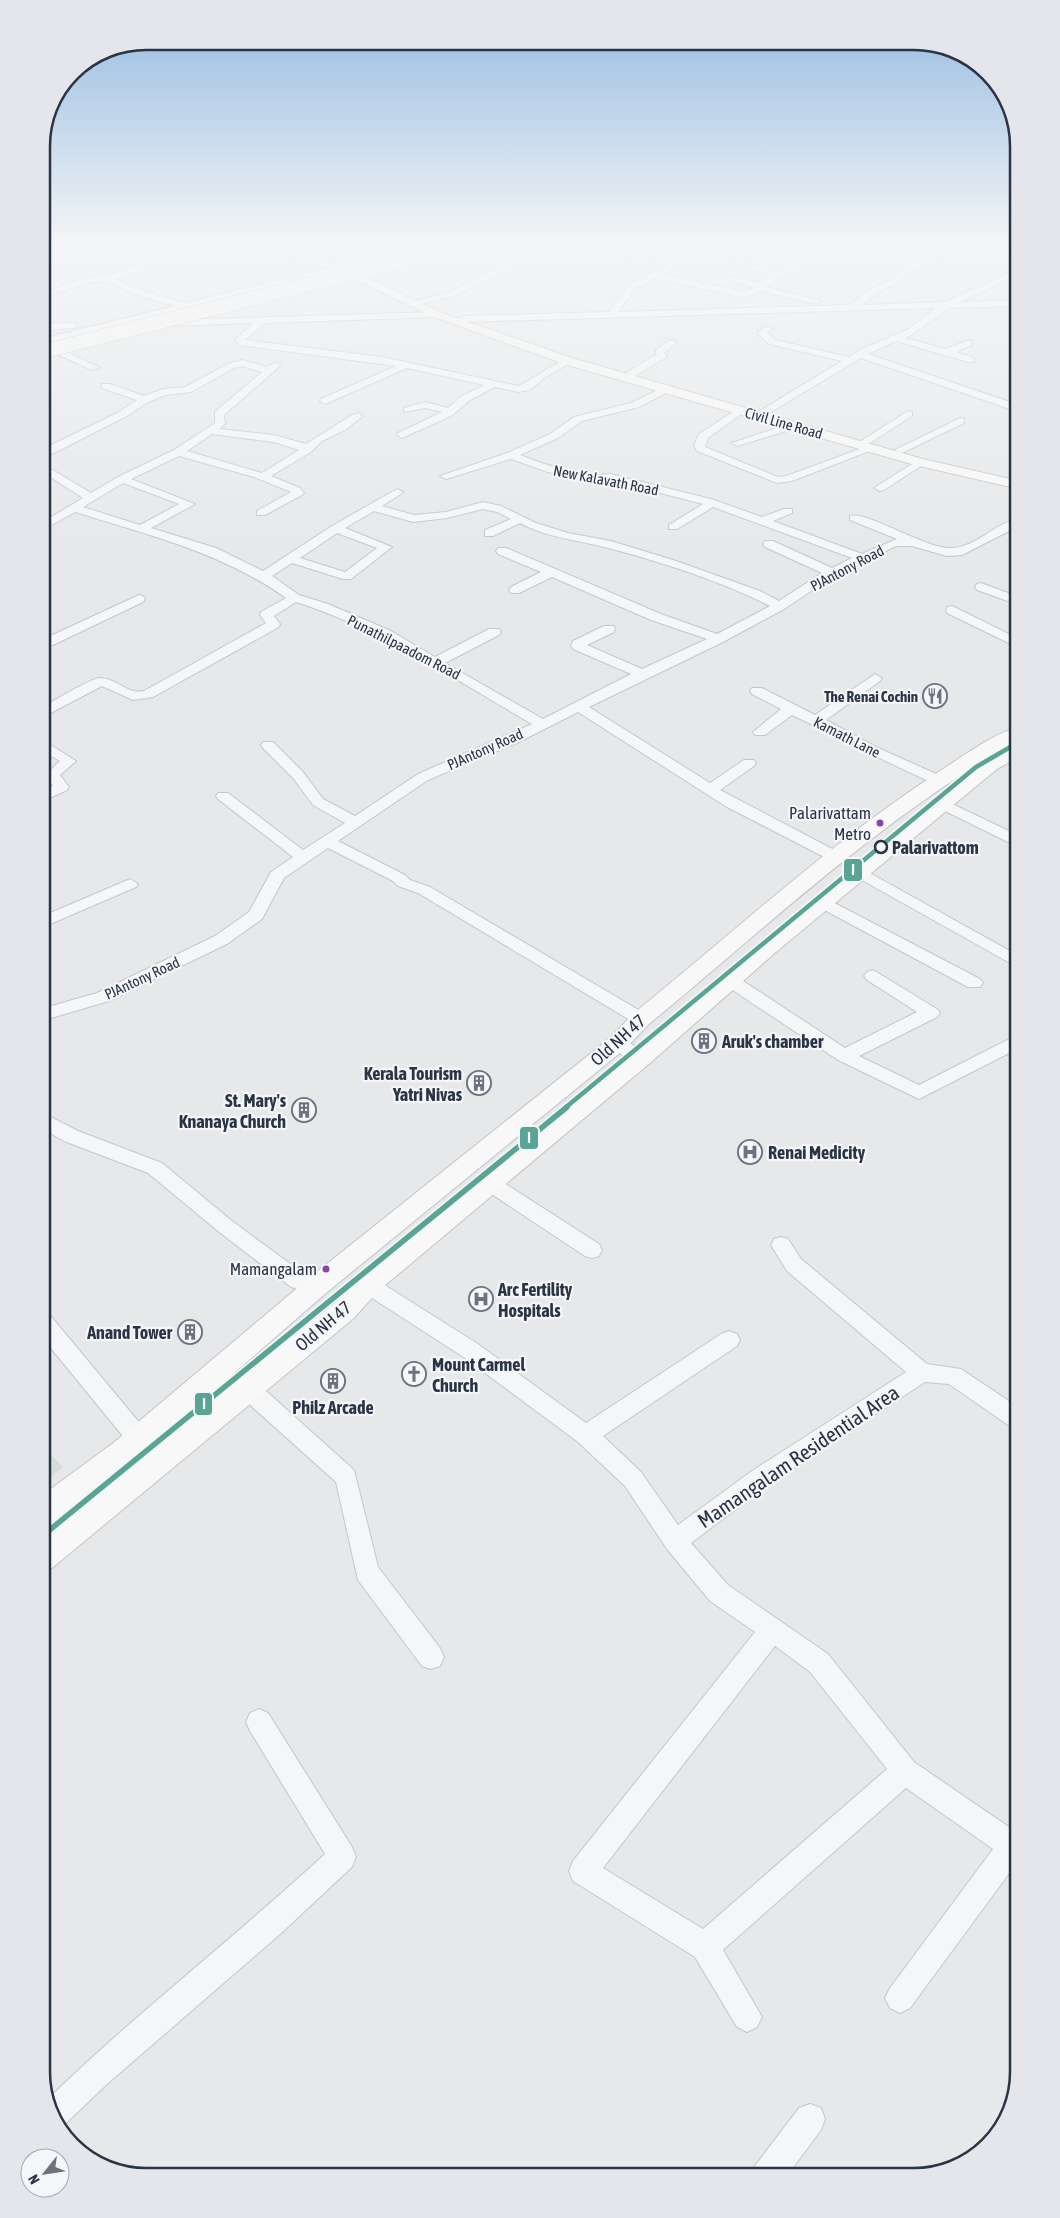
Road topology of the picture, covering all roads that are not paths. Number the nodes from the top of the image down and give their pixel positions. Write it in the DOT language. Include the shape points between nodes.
graph roads {
  1 [pos="72,348"];
  2 [pos="276,348"];
  3 [pos="530,348"];
  4 [pos="550,348"];
  5 [pos="665,348"];
  6 [pos="796,348"];
  7 [pos="875,348"];
  8 [pos="931,348"];
  9 [pos="958,348"];
  10 [pos="294,350"];
  11 [pos="58,351"];
  12 [pos="947,352"];
  13 [pos="50,353"];
  14 [pos="860,354"];
  15 [pos="850,360"];
  16 [pos="971,360"];
  17 [pos="568,361"];
  18 [pos="406,365"];
  19 [pos="95,368"];
  20 [pos="269,371"];
  21 [pos="631,374"];
  22 [pos="493,384"];
  23 [pos="106,386"];
  24 [pos="666,389"];
  25 [pos="144,400"];
  26 [pos="325,401"];
  27 [pos="1010,405"];
  28 [pos="408,410"];
  29 [pos="450,411"];
  30 [pos="739,411"];
  31 [pos="764,411"];
  32 [pos="908,414"];
  33 [pos="358,416"];
  34 [pos="960,421"];
  35 [pos="792,426"];
  36 [pos="210,430"];
  37 [pos="402,435"];
  38 [pos="834,435"];
  39 [pos="737,443"];
  40 [pos="869,445"];
  41 [pos="50,450"];
  42 [pos="307,450"];
  43 [pos="900,450"];
  44 [pos="178,452"];
  45 [pos="511,455"];
  46 [pos="920,462"];
  47 [pos="50,472"];
  48 [pos="446,476"];
  49 [pos="262,477"];
  50 [pos="1010,478"];
  51 [pos="122,479"];
  52 [pos="1010,483"];
  53 [pos="880,488"];
  54 [pos="398,492"];
  55 [pos="92,498"];
  56 [pos="712,503"];
  57 [pos="374,507"];
  58 [pos="74,508"];
  59 [pos="788,511"];
  60 [pos="261,513"];
  61 [pos="854,518"];
  62 [pos="520,519"];
  63 [pos="763,521"];
  64 [pos="50,523"];
  65 [pos="1010,526"];
  66 [pos="673,527"];
  67 [pos="141,529"];
  68 [pos="336,529"];
  69 [pos="489,533"];
  70 [pos="909,542"];
  71 [pos="770,544"];
  72 [pos="502,551"];
  73 [pos="862,558"];
  74 [pos="290,559"];
  75 [pos="552,572"];
  76 [pos="832,573"];
  77 [pos="264,576"];
  78 [pos="981,587"];
  79 [pos="515,590"];
  80 [pos="294,598"];
  81 [pos="1010,598"];
  82 [pos="139,599"];
  83 [pos="780,606"];
  84 [pos="952,610"];
  85 [pos="609,629"];
  86 [pos="494,632"];
  87 [pos="718,639"];
  88 [pos="1010,639"];
  89 [pos="50,641"];
  90 [pos="436,662"];
  91 [pos="642,674"];
  92 [pos="874,678"];
  93 [pos="756,691"];
  94 [pos="578,706"];
  95 [pos="50,709"];
  96 [pos="791,709"];
  97 [pos="815,720"];
  98 [pos="542,724"];
  99 [pos="760,732"];
  100 [pos="1010,737"];
  101 [pos="268,745"];
  102 [pos="50,749"];
  103 [pos="1010,755"];
  104 [pos="749,763"];
  105 [pos="938,780"];
  106 [pos="710,790"];
  107 [pos="50,793"];
  108 [pos="223,796"];
  109 [pos="944,805"];
  110 [pos="357,823"];
  111 [pos="1010,838"];
  112 [pos="328,842"];
  113 [pos="836,857"];
  114 [pos="303,858"];
  115 [pos="859,872"];
  116 [pos="130,884"];
  117 [pos="823,902"];
  118 [pos="50,919"];
  119 [pos="1010,958"];
  120 [pos="873,976"];
  121 [pos="731,981"];
  122 [pos="974,983"];
  123 [pos="50,1012"];
  124 [pos="641,1019"];
  125 [pos="618,1043"];
  126 [pos="1010,1046"];
  127 [pos="844,1056"];
  128 [pos="642,1057"];
  129 [pos="50,1124"];
  130 [pos="491,1184"];
  131 [pos="781,1245"];
  132 [pos="592,1250"];
  133 [pos="368,1285"];
  134 [pos="317,1286"];
  135 [pos="50,1333"];
  136 [pos="728,1340"];
  137 [pos="922,1373"];
  138 [pos="248,1389"];
  139 [pos="1010,1414"];
  140 [pos="586,1436"];
  141 [pos="130,1446"];
  142 [pos="143,1475"];
  143 [pos="50,1507"];
  144 [pos="676,1541"];
  145 [pos="50,1551"];
  146 [pos="772,1630"];
  147 [pos="431,1657"];
  148 [pos="259,1722"];
  149 [pos="905,1771"];
  150 [pos="1010,1844"];
  151 [pos="1010,1856"];
  152 [pos="705,1947"];
  153 [pos="900,1998"];
  154 [pos="747,2017"];
  155 [pos="58,2110"];
  156 [pos="810,2119"];
  157 [pos="773,2168"];
  1 -- 11 [label="street"];
  2 -- 10 [label="street"];
  3 -- 17 [label="main road, Civil Line Road"];
  4 -- 21 [label="main road, Civil Line Road"];
  5 -- 21 [label="street" via="659,352 662,356"];
  6 -- 15 [label="street"];
  7 -- 14 [label="street"];
  8 -- 12 [label="street"];
  9 -- 12 [label="street"];
  10 -- 18 [label="street"];
  10 -- 20 [label="street"];
  11 -- 13 [label="street"];
  11 -- 19 [label="street"];
  12 -- 16 [label="street"];
  14 -- 15 [label="street"];
  14 -- 27 [label="street"];
  15 -- 31 [label="street"];
  17 -- 22 [label="street" via="540,376 526,388"];
  17 -- 24 [label="main road, Civil Line Road"];
  18 -- 22 [label="street"];
  18 -- 26 [label="street"];
  20 -- 25 [label="street" via="242,363 187,390 163,392"];
  20 -- 36 [label="street" via="219,414 220,424"];
  21 -- 31 [label="main road, Civil Line Road"];
  22 -- 29 [label="street" via="466,398"];
  23 -- 25 [label="street" via="135,394"];
  24 -- 30 [label="main road, Civil Line Road"];
  24 -- 45 [label="street, New Kalavath Road" via="635,405 578,419 554,436"];
  25 -- 41 [label="street"];
  28 -- 29 [label="street" via="425,405"];
  29 -- 37 [label="street"];
  30 -- 35 [label="main road, Civil Line Road"];
  30 -- 40 [label="street" via="703,436 699,445 701,450 777,480 788,479"];
  31 -- 38 [label="main road, Civil Line Road"];
  32 -- 40 [label="street"];
  33 -- 42 [label="street" via="341,428 317,438"];
  34 -- 43 [label="street"];
  35 -- 38 [label="main road, Civil Line Road"];
  35 -- 39 [label="street"];
  36 -- 42 [label="street" via="230,436 247,435 290,442"];
  36 -- 44 [label="street"];
  38 -- 40 [label="main road, Civil Line Road"];
  40 -- 43 [label="main road, Civil Line Road"];
  40 -- 46 [label="main road, Civil Line Road"];
  42 -- 49 [label="street"];
  43 -- 50 [label="main road, Civil Line Road"];
  44 -- 49 [label="street"];
  44 -- 51 [label="street"];
  45 -- 48 [label="street"];
  45 -- 56 [label="street, New Kalavath Road" via="548,469 594,479 610,477"];
  46 -- 52 [label="main road, Civil Line Road"];
  46 -- 53 [label="street"];
  47 -- 55 [label="street"];
  49 -- 60 [label="street" via="292,486 298,493"];
  51 -- 55 [label="street"];
  51 -- 67 [label="street" via="189,504"];
  54 -- 57 [label="street"];
  55 -- 58 [label="street"];
  56 -- 63 [label="street, New Kalavath Road"];
  56 -- 66 [label="street"];
  57 -- 62 [label="street" via="413,519 446,515 483,505 501,509"];
  57 -- 68 [label="street"];
  58 -- 64 [label="street"];
  58 -- 67 [label="street, Punathilpaadom Road"];
  59 -- 63 [label="street"];
  61 -- 70 [label="street"];
  62 -- 69 [label="street"];
  62 -- 83 [label="street" via="566,536 607,544 672,564"];
  63 -- 73 [label="street, New Kalavath Road"];
  65 -- 70 [label="street, PJAntony Road" via="962,551 947,552"];
  67 -- 77 [label="street, Punathilpaadom Road" via="212,551"];
  68 -- 74 [label="street"];
  68 -- 74 [label="street" via="386,546 347,576"];
  70 -- 73 [label="street, PJAntony Road" via="894,543"];
  71 -- 76 [label="street"];
  72 -- 75 [label="street"];
  73 -- 76 [label="street, PJAntony Road"];
  74 -- 77 [label="street"];
  75 -- 79 [label="street"];
  75 -- 87 [label="street" via="656,617"];
  76 -- 83 [label="street, PJAntony Road"];
  77 -- 80 [label="street, Punathilpaadom Road"];
  78 -- 81 [label="street"];
  80 -- 90 [label="street, Punathilpaadom Road" via="324,607 386,634"];
  80 -- 95 [label="street" via="266,616 274,624 148,694 138,697 125,695 100,682"];
  82 -- 89 [label="street"];
  83 -- 87 [label="street, PJAntony Road"];
  84 -- 88 [label="street"];
  85 -- 91 [label="street" via="578,646"];
  86 -- 90 [label="street"];
  87 -- 91 [label="street, PJAntony Road"];
  90 -- 98 [label="street, Punathilpaadom Road"];
  91 -- 94 [label="street, PJAntony Road"];
  92 -- 97 [label="street"];
  93 -- 96 [label="street, Kamath Lane"];
  94 -- 98 [label="street, PJAntony Road"];
  94 -- 106 [label="street"];
  96 -- 97 [label="street, Kamath Lane"];
  96 -- 99 [label="street"];
  97 -- 105 [label="street, Kamath Lane"];
  98 -- 110 [label="street, PJAntony Road" via="423,777"];
  100 -- 105 [label="main road, Old NH 47"];
  101 -- 110 [label="street" via="298,775 318,802"];
  102 -- 107 [label="street" via="70,761 53,774 62,787"];
  103 -- 109 [label="main road, Old NH 47" via="990,765"];
  104 -- 106 [label="street"];
  105 -- 113 [label="main road, Old NH 47"];
  106 -- 113 [label="street"];
  108 -- 114 [label="street"];
  109 -- 111 [label="street"];
  109 -- 115 [label="main road, Old NH 47"];
  110 -- 112 [label="street, PJAntony Road"];
  112 -- 114 [label="street, PJAntony Road"];
  112 -- 124 [label="street" via="404,883 424,890"];
  113 -- 124 [label="main road, Old NH 47"];
  114 -- 123 [label="street, PJAntony Road" via="277,875 256,915 221,940 103,997"];
  115 -- 117 [label="main road, Old NH 47"];
  115 -- 119 [label="street"];
  116 -- 118 [label="street"];
  117 -- 121 [label="main road, Old NH 47"];
  117 -- 122 [label="street"];
  120 -- 127 [label="street" via="931,1013"];
  121 -- 127 [label="street"];
  121 -- 128 [label="main road, Old NH 47"];
  124 -- 125 [label="main road, Old NH 47"];
  125 -- 128 [label="street"];
  125 -- 134 [label="main road, Old NH 47"];
  126 -- 127 [label="street" via="920,1093"];
  128 -- 130 [label="main road, Old NH 47"];
  129 -- 134 [label="street" via="71,1136 155,1168 298,1281"];
  130 -- 132 [label="street"];
  130 -- 133 [label="main road, Old NH 47"];
  131 -- 137 [label="street" via="794,1265"];
  133 -- 138 [label="main road, Old NH 47" via="345,1310"];
  133 -- 140 [label="street" via="470,1350"];
  134 -- 141 [label="main road, Old NH 47"];
  135 -- 141 [label="street"];
  136 -- 140 [label="street"];
  137 -- 139 [label="street" via="952,1375"];
  137 -- 144 [label="street, Mamangalam Residential Area" via="760,1478"];
  138 -- 142 [label="main road, Old NH 47"];
  138 -- 147 [label="street" via="346,1477 367,1572"];
  140 -- 144 [label="street" via="633,1479"];
  141 -- 142 [label="main road"];
  141 -- 143 [label="main road, Old NH 47"];
  142 -- 145 [label="main road, Old NH 47"];
  144 -- 146 [label="street" via="719,1593"];
  146 -- 149 [label="street" via="819,1663"];
  146 -- 152 [label="street" via="583,1870"];
  148 -- 155 [label="street" via="342,1857"];
  149 -- 150 [label="street"];
  149 -- 152 [label="street"];
  151 -- 153 [label="street"];
  152 -- 154 [label="street"];
  156 -- 157 [label="street"];
}
